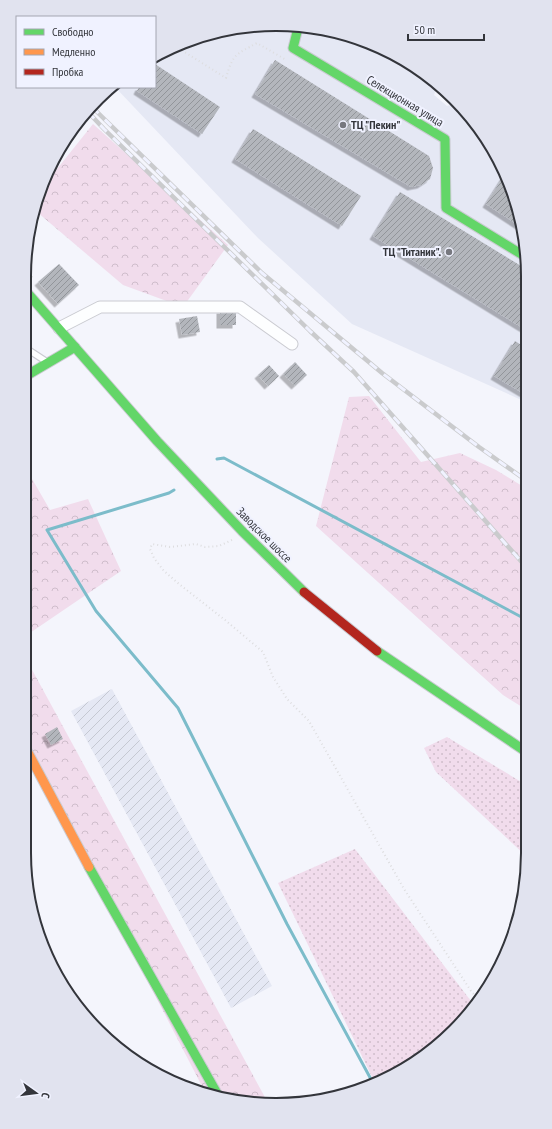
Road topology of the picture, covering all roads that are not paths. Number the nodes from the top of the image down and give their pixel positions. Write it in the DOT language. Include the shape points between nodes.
graph roads {
  1 [pos="297,32"];
  2 [pos="520,253"];
  3 [pos="31,297"];
  4 [pos="59,328"];
  5 [pos="292,344"];
  6 [pos="75,347"];
  7 [pos="31,351"];
  8 [pos="49,363"];
  9 [pos="31,372"];
  10 [pos="521,748"];
  11 [pos="31,759"];
  12 [pos="215,1090"];
  1 -- 2 [label="street, Селекционная улица" via="293,48 445,139 446,208"];
  3 -- 4 [label="street, Заводское шоссе"];
  4 -- 5 [label="street" via="100,307 240,307"];
  4 -- 6 [label="street, Заводское шоссе"];
  6 -- 8 [label="street"];
  6 -- 10 [label="street, Заводское шоссе" via="157,441 310,598 378,652"];
  7 -- 8 [label="lane"];
  8 -- 9 [label="street"];
  11 -- 12 [label="street" via="158,992"];
}
